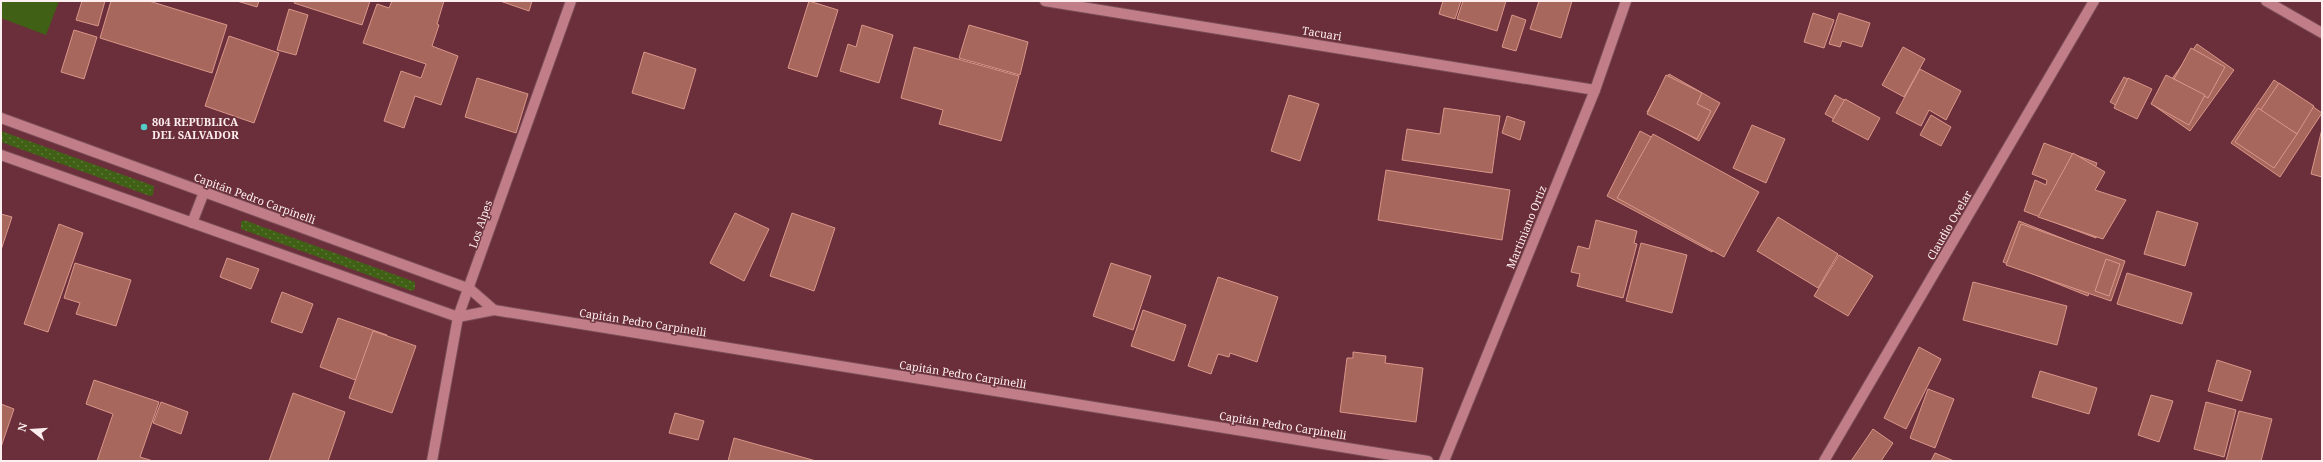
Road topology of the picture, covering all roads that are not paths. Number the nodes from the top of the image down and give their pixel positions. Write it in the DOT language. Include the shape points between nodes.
graph roads {
  1 [pos="571,1"];
  2 [pos="1045,1"];
  3 [pos="1626,1"];
  4 [pos="2094,1"];
  5 [pos="2266,1"];
  6 [pos="2322,33"];
  7 [pos="1595,90"];
  8 [pos="1,118"];
  9 [pos="1,155"];
  10 [pos="204,192"];
  11 [pos="192,223"];
  12 [pos="470,289"];
  13 [pos="494,310"];
  14 [pos="458,317"];
  15 [pos="432,461"];
  16 [pos="1428,461"];
  17 [pos="1444,461"];
  18 [pos="1824,461"];
  1 -- 12 [label="street, Los Alpes"];
  2 -- 7 [label="street, Tacuari"];
  3 -- 7 [label="street, Martiniano Ortiz"];
  4 -- 18 [label="street, Claudio Ovelar"];
  5 -- 6 [label="street"];
  7 -- 17 [label="street, Martiniano Ortiz"];
  8 -- 10 [label="street, Capitán Pedro Carpinelli"];
  9 -- 11 [label="street"];
  10 -- 11 [label="street"];
  10 -- 12 [label="street, Capitán Pedro Carpinelli"];
  11 -- 14 [label="street"];
  12 -- 13 [label="street, Capitán Pedro Carpinelli"];
  12 -- 14 [label="street, Los Alpes"];
  13 -- 14 [label="street, Capitán Pedro Carpinelli"];
  13 -- 16 [label="street, Capitán Pedro Carpinelli"];
  14 -- 15 [label="street, Los Alpes"];
}
